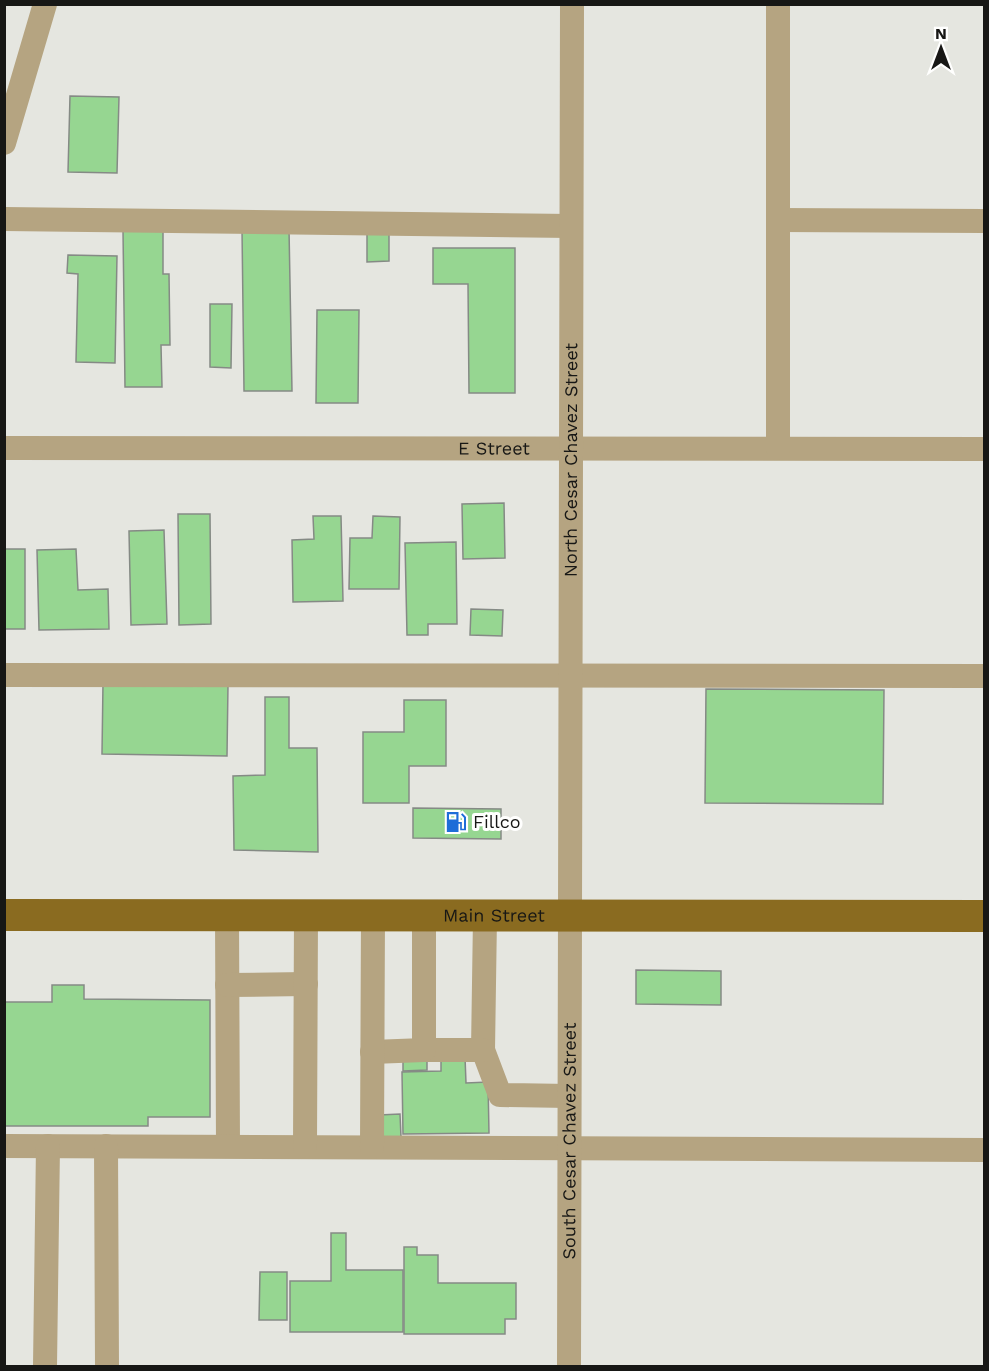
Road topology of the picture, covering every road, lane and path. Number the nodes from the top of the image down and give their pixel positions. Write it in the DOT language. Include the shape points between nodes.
graph roads {
  1 [pos="45,4"];
  2 [pos="572,4"];
  3 [pos="778,4"];
  4 [pos="4,143"];
  5 [pos="4,219"];
  6 [pos="778,220"];
  7 [pos="984,220"];
  8 [pos="572,226"];
  9 [pos="4,448"];
  10 [pos="571,448"];
  11 [pos="778,448"];
  12 [pos="984,449"];
  13 [pos="4,675"];
  14 [pos="984,676"];
  15 [pos="570,677"];
  16 [pos="4,915"];
  17 [pos="227,916"];
  18 [pos="306,916"];
  19 [pos="373,916"];
  20 [pos="424,916"];
  21 [pos="984,916"];
  22 [pos="485,917"];
  23 [pos="570,917"];
  24 [pos="306,984"];
  25 [pos="227,985"];
  26 [pos="424,1050"];
  27 [pos="483,1050"];
  28 [pos="372,1052"];
  29 [pos="569,1096"];
  30 [pos="4,1146"];
  31 [pos="48,1146"];
  32 [pos="106,1146"];
  33 [pos="228,1146"];
  34 [pos="305,1146"];
  35 [pos="372,1147"];
  36 [pos="569,1148"];
  37 [pos="984,1150"];
  38 [pos="45,1366"];
  39 [pos="107,1366"];
  40 [pos="569,1366"];
  1 -- 4 [label="street"];
  2 -- 8 [label="street, North Cesar Chavez Street"];
  3 -- 6 [label="street"];
  5 -- 8 [label="street"];
  6 -- 7 [label="street"];
  6 -- 11 [label="street"];
  8 -- 10 [label="street, North Cesar Chavez Street"];
  9 -- 10 [label="street, E Street"];
  10 -- 11 [label="street, E Street"];
  10 -- 15 [label="street, North Cesar Chavez Street"];
  11 -- 12 [label="street, E Street"];
  13 -- 15 [label="street"];
  14 -- 15 [label="street"];
  15 -- 23 [label="street, North Cesar Chavez Street"];
  16 -- 17 [label="main road, Main Street"];
  17 -- 18 [label="main road, Main Street"];
  17 -- 25 [label="street"];
  18 -- 19 [label="main road, Main Street"];
  18 -- 24 [label="street"];
  19 -- 20 [label="main road, Main Street"];
  19 -- 28 [label="street"];
  20 -- 22 [label="main road, Main Street"];
  20 -- 26 [label="street"];
  21 -- 23 [label="main road, Main Street"];
  22 -- 23 [label="main road, Main Street"];
  22 -- 27 [label="street"];
  23 -- 29 [label="street, South Cesar Chavez Street"];
  24 -- 25 [label="street"];
  24 -- 34 [label="street"];
  25 -- 33 [label="street"];
  26 -- 27 [label="street"];
  26 -- 28 [label="street"];
  27 -- 29 [label="street" via="500,1095"];
  28 -- 35 [label="street"];
  29 -- 36 [label="street, South Cesar Chavez Street"];
  30 -- 31 [label="street"];
  31 -- 32 [label="street"];
  31 -- 38 [label="street"];
  32 -- 33 [label="street"];
  32 -- 39 [label="street"];
  33 -- 34 [label="street"];
  34 -- 35 [label="street"];
  35 -- 36 [label="street"];
  36 -- 37 [label="street"];
  36 -- 40 [label="street, South Cesar Chavez Street"];
}
